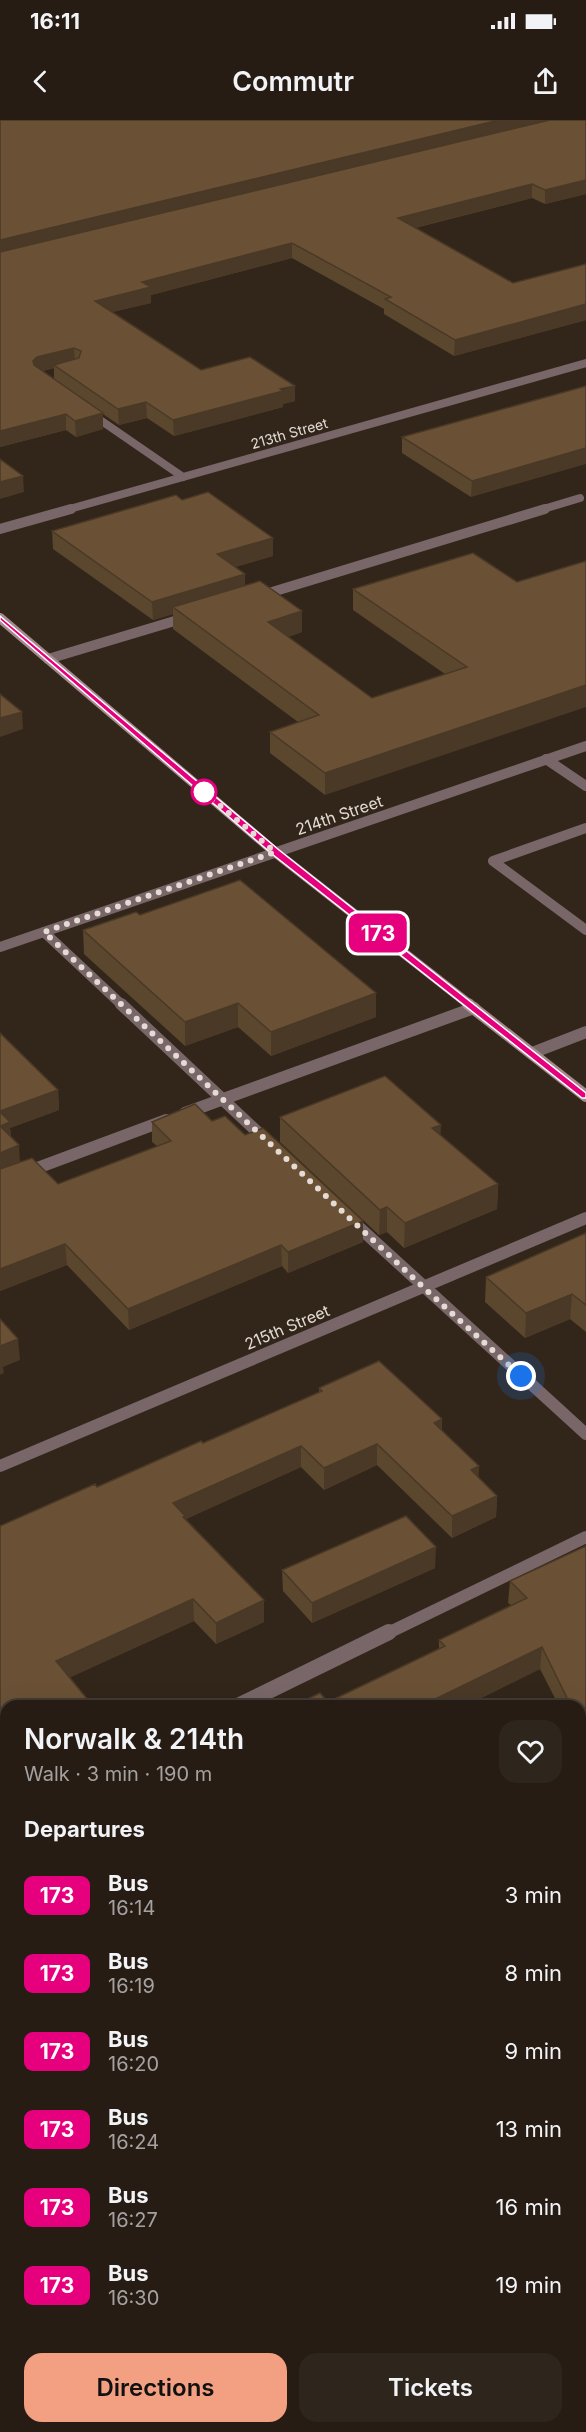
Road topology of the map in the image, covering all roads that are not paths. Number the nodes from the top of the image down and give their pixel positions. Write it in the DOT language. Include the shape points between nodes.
graph roads {
  1 [pos="586,363"];
  2 [pos="86,410"];
  3 [pos="183,477"];
  4 [pos="580,498"];
  5 [pos="0,529"];
  6 [pos="246,600"];
  7 [pos="202,613"];
  8 [pos="0,618"];
  9 [pos="48,660"];
  10 [pos="586,746"];
  11 [pos="546,759"];
  12 [pos="586,786"];
  13 [pos="586,828"];
  14 [pos="275,852"];
  15 [pos="586,930"];
  16 [pos="44,932"];
  17 [pos="0,947"];
  18 [pos="474,1008"];
  19 [pos="586,1032"];
  20 [pos="532,1053"];
  21 [pos="586,1096"];
  22 [pos="222,1100"];
  23 [pos="275,1148"];
  24 [pos="0,1182"];
  25 [pos="344,1214"];
  26 [pos="586,1218"];
  27 [pos="423,1287"];
  28 [pos="586,1434"];
  29 [pos="0,1466"];
  30 [pos="586,1537"];
  31 [pos="250,1700"];
  1 -- 3 [label="street, 213th Street"];
  2 -- 3 [label="street"];
  3 -- 5 [label="street, 213th Street"];
  4 -- 6 [label="street"];
  7 -- 9 [label="street"];
  8 -- 9 [label="main road"];
  9 -- 14 [label="main road"];
  10 -- 11 [label="street, 214th Street"];
  11 -- 12 [label="street"];
  11 -- 14 [label="street, 214th Street"];
  13 -- 15 [label="street" via="493,861"];
  14 -- 16 [label="street, 214th Street"];
  14 -- 18 [label="main road"];
  16 -- 17 [label="street, 214th Street"];
  16 -- 22 [label="street"];
  18 -- 20 [label="main road"];
  18 -- 22 [label="street"];
  19 -- 20 [label="street"];
  20 -- 21 [label="main road"];
  22 -- 23 [label="street"];
  22 -- 24 [label="street"];
  25 -- 27 [label="street"];
  26 -- 27 [label="street, 215th Street"];
  27 -- 28 [label="street"];
  27 -- 29 [label="street, 215th Street"];
  30 -- 31 [label="street"];
}
